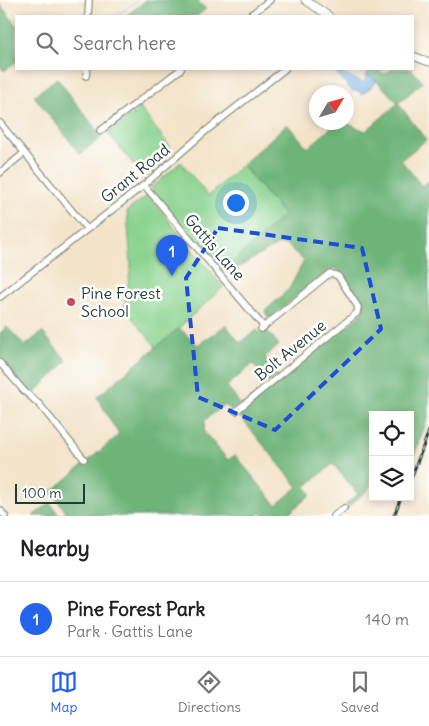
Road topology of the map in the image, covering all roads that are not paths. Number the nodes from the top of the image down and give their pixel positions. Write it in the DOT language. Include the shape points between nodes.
graph roads {
  1 [pos="88,0"];
  2 [pos="270,0"];
  3 [pos="305,0"];
  4 [pos="88,15"];
  5 [pos="250,15"];
  6 [pos="328,15"];
  7 [pos="414,56"];
  8 [pos="429,62"];
  9 [pos="180,70"];
  10 [pos="284,70"];
  11 [pos="0,123"];
  12 [pos="100,131"];
  13 [pos="24,153"];
  14 [pos="0,173"];
  15 [pos="144,185"];
  16 [pos="87,229"];
  17 [pos="0,297"];
  18 [pos="358,307"];
  19 [pos="0,363"];
  20 [pos="236,411"];
  21 [pos="84,459"];
  22 [pos="344,508"];
  23 [pos="0,510"];
  24 [pos="5,516"];
  25 [pos="334,516"];
  1 -- 4 [label="street"];
  2 -- 5 [label="street"];
  3 -- 6 [label="main road"];
  7 -- 8 [label="main road"];
  9 -- 12 [label="street"];
  10 -- 15 [label="street, Grant Road"];
  11 -- 13 [label="street"];
  13 -- 14 [label="street"];
  13 -- 16 [label="street"];
  15 -- 16 [label="street, Grant Road"];
  15 -- 18 [label="street, Gattis Lane" via="263,328 334,272"];
  16 -- 17 [label="street, Grant Road"];
  18 -- 20 [label="street, Bolt Avenue" via="357,313"];
  19 -- 21 [label="street"];
  22 -- 25 [label="street"];
  23 -- 24 [label="street"];
}
